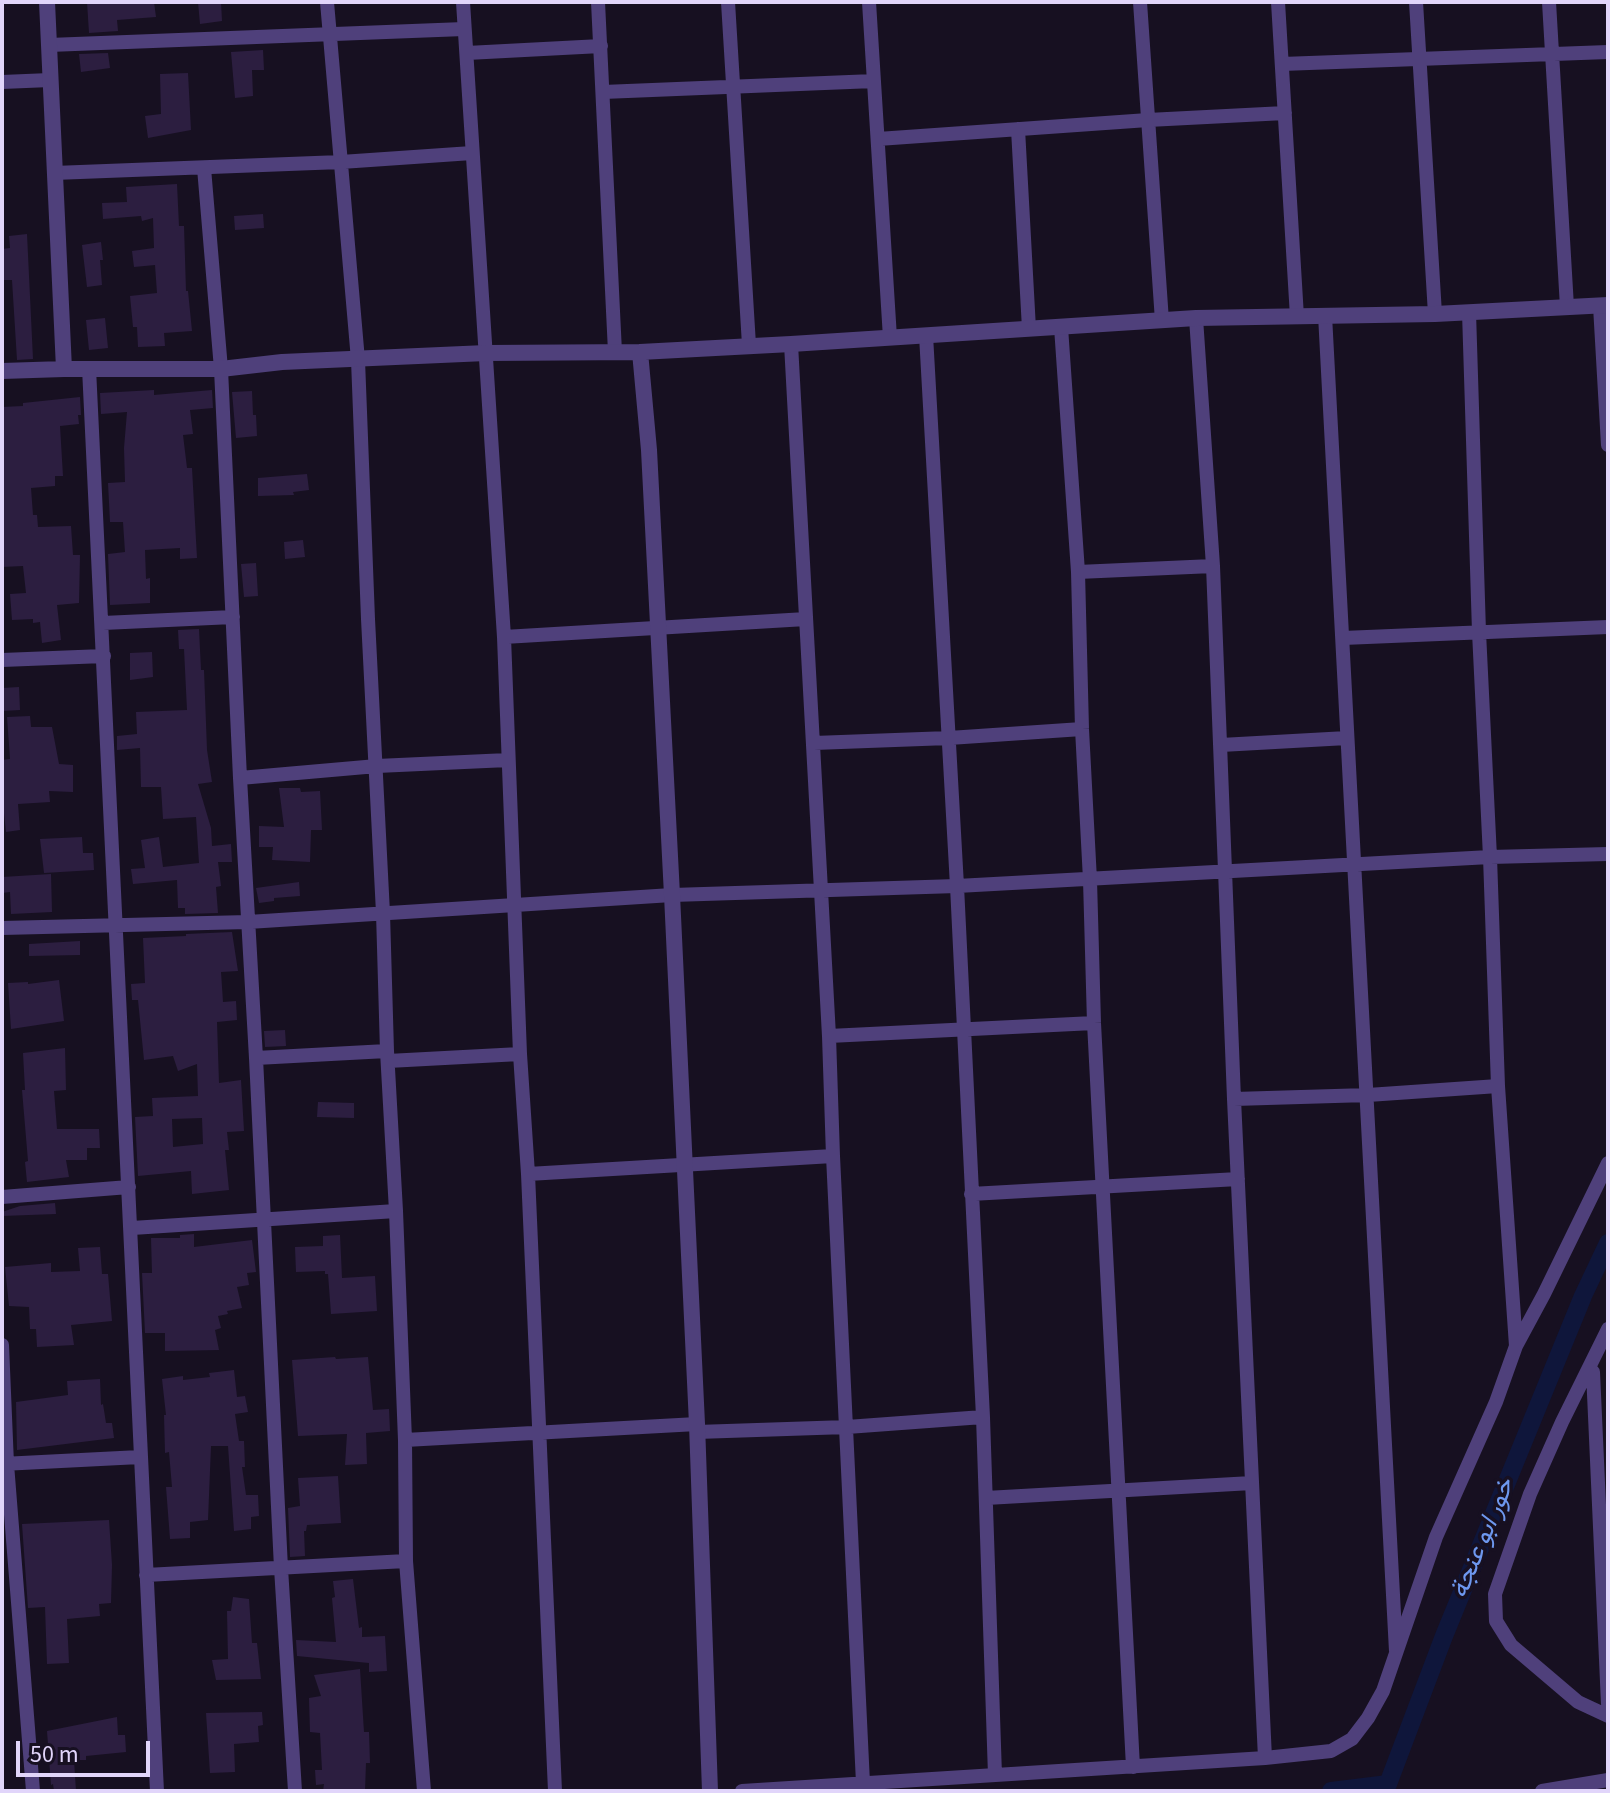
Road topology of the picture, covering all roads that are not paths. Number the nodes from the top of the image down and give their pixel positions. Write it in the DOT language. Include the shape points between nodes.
graph roads {
  1 [pos="47,2"];
  2 [pos="327,2"];
  3 [pos="463,2"];
  4 [pos="598,2"];
  5 [pos="728,2"];
  6 [pos="869,2"];
  7 [pos="1140,2"];
  8 [pos="1278,2"];
  9 [pos="1416,2"];
  10 [pos="1549,2"];
  11 [pos="464,29"];
  12 [pos="328,35"];
  13 [pos="49,45"];
  14 [pos="601,46"];
  15 [pos="1608,52"];
  16 [pos="467,53"];
  17 [pos="1552,54"];
  18 [pos="1420,60"];
  19 [pos="1282,64"];
  20 [pos="50,80"];
  21 [pos="874,81"];
  22 [pos="2,82"];
  23 [pos="733,87"];
  24 [pos="603,92"];
  25 [pos="1285,113"];
  26 [pos="1148,120"];
  27 [pos="1018,129"];
  28 [pos="878,139"];
  29 [pos="472,153"];
  30 [pos="341,162"];
  31 [pos="204,168"];
  32 [pos="54,173"];
  33 [pos="1604,305"];
  34 [pos="1567,307"];
  35 [pos="1469,312"];
  36 [pos="1435,314"];
  37 [pos="1325,315"];
  38 [pos="1297,317"];
  39 [pos="1196,318"];
  40 [pos="1162,321"];
  41 [pos="1061,327"];
  42 [pos="1029,329"];
  43 [pos="926,335"];
  44 [pos="890,338"];
  45 [pos="791,344"];
  46 [pos="749,345"];
  47 [pos="615,352"];
  48 [pos="640,352"];
  49 [pos="486,353"];
  50 [pos="358,360"];
  51 [pos="89,368"];
  52 [pos="64,369"];
  53 [pos="221,369"];
  54 [pos="2,371"];
  55 [pos="1608,445"];
  56 [pos="1213,566"];
  57 [pos="1078,572"];
  58 [pos="233,617"];
  59 [pos="806,619"];
  60 [pos="103,623"];
  61 [pos="1608,627"];
  62 [pos="657,629"];
  63 [pos="1479,632"];
  64 [pos="504,637"];
  65 [pos="1343,638"];
  66 [pos="104,656"];
  67 [pos="2,660"];
  68 [pos="1082,729"];
  69 [pos="949,738"];
  70 [pos="1347,738"];
  71 [pos="814,743"];
  72 [pos="1221,745"];
  73 [pos="508,760"];
  74 [pos="377,766"];
  75 [pos="240,778"];
  76 [pos="1608,854"];
  77 [pos="1490,857"];
  78 [pos="1355,863"];
  79 [pos="1225,872"];
  80 [pos="1090,880"];
  81 [pos="957,886"];
  82 [pos="820,889"];
  83 [pos="672,895"];
  84 [pos="514,906"];
  85 [pos="383,913"];
  86 [pos="248,922"];
  87 [pos="115,924"];
  88 [pos="2,928"];
  89 [pos="1094,1023"];
  90 [pos="964,1031"];
  91 [pos="829,1036"];
  92 [pos="520,1054"];
  93 [pos="388,1056"];
  94 [pos="256,1058"];
  95 [pos="1498,1086"];
  96 [pos="1368,1095"];
  97 [pos="1234,1099"];
  98 [pos="833,1156"];
  99 [pos="1608,1163"];
  100 [pos="685,1164"];
  101 [pos="528,1174"];
  102 [pos="1238,1179"];
  103 [pos="1102,1186"];
  104 [pos="129,1187"];
  105 [pos="971,1194"];
  106 [pos="2,1197"];
  107 [pos="396,1211"];
  108 [pos="264,1220"];
  109 [pos="132,1228"];
  110 [pos="1608,1329"];
  111 [pos="2,1345"];
  112 [pos="1516,1346"];
  113 [pos="1595,1372"];
  114 [pos="983,1417"];
  115 [pos="847,1427"];
  116 [pos="697,1428"];
  117 [pos="540,1433"];
  118 [pos="405,1440"];
  119 [pos="140,1457"];
  120 [pos="4,1464"];
  121 [pos="1252,1483"];
  122 [pos="1118,1490"];
  123 [pos="986,1498"];
  124 [pos="406,1561"];
  125 [pos="281,1568"];
  126 [pos="146,1575"];
  127 [pos="1396,1651"];
  128 [pos="1608,1704"];
  129 [pos="1608,1716"];
  130 [pos="1265,1758"];
  131 [pos="1133,1767"];
  132 [pos="995,1775"];
  133 [pos="1608,1780"];
  134 [pos="863,1783"];
  135 [pos="1552,1790"];
  136 [pos="33,1791"];
  137 [pos="157,1791"];
  138 [pos="295,1791"];
  139 [pos="424,1791"];
  140 [pos="555,1791"];
  141 [pos="710,1791"];
  142 [pos="742,1791"];
  1 -- 13 [label="street"];
  2 -- 12 [label="street"];
  3 -- 11 [label="street"];
  4 -- 14 [label="street"];
  5 -- 23 [label="street"];
  6 -- 21 [label="street"];
  7 -- 26 [label="street"];
  8 -- 19 [label="street"];
  9 -- 18 [label="street"];
  10 -- 17 [label="street"];
  11 -- 12 [label="street"];
  11 -- 16 [label="street"];
  12 -- 13 [label="street"];
  12 -- 30 [label="street"];
  13 -- 20 [label="street"];
  14 -- 16 [label="street"];
  14 -- 24 [label="street"];
  15 -- 17 [label="street"];
  16 -- 29 [label="street"];
  17 -- 18 [label="street"];
  17 -- 34 [label="street"];
  18 -- 19 [label="street"];
  18 -- 36 [label="street"];
  19 -- 25 [label="street"];
  20 -- 22 [label="street"];
  20 -- 32 [label="street"];
  21 -- 23 [label="street"];
  21 -- 28 [label="street"];
  23 -- 24 [label="street"];
  23 -- 46 [label="street"];
  24 -- 47 [label="street"];
  25 -- 26 [label="street"];
  25 -- 38 [label="street"];
  26 -- 27 [label="street"];
  26 -- 40 [label="street"];
  27 -- 28 [label="street"];
  27 -- 42 [label="street"];
  28 -- 44 [label="street"];
  29 -- 30 [label="street"];
  29 -- 49 [label="street"];
  30 -- 31 [label="street"];
  30 -- 50 [label="street"];
  31 -- 32 [label="street"];
  31 -- 53 [label="street"];
  32 -- 52 [label="street"];
  33 -- 34 [label="street"];
  33 -- 55 [label="street"];
  34 -- 35 [label="street"];
  35 -- 36 [label="street"];
  35 -- 63 [label="street"];
  36 -- 37 [label="street"];
  37 -- 38 [label="street"];
  37 -- 65 [label="street"];
  38 -- 39 [label="street"];
  39 -- 40 [label="street"];
  39 -- 56 [label="street"];
  40 -- 41 [label="street"];
  41 -- 42 [label="street"];
  41 -- 57 [label="street"];
  42 -- 43 [label="street"];
  43 -- 44 [label="street"];
  43 -- 69 [label="street"];
  44 -- 45 [label="street"];
  45 -- 46 [label="street"];
  45 -- 59 [label="street"];
  46 -- 48 [label="street"];
  47 -- 48 [label="street"];
  47 -- 49 [label="street"];
  48 -- 62 [label="street"];
  49 -- 50 [label="street"];
  49 -- 64 [label="street"];
  50 -- 53 [label="street"];
  50 -- 74 [label="street"];
  51 -- 52 [label="street"];
  51 -- 53 [label="street"];
  51 -- 60 [label="street"];
  52 -- 54 [label="street"];
  53 -- 58 [label="street"];
  56 -- 57 [label="street"];
  56 -- 72 [label="street"];
  57 -- 68 [label="street"];
  58 -- 60 [label="street"];
  58 -- 75 [label="street"];
  59 -- 62 [label="street"];
  59 -- 71 [label="street"];
  60 -- 66 [label="street"];
  61 -- 63 [label="street"];
  62 -- 64 [label="street"];
  62 -- 83 [label="street"];
  63 -- 65 [label="street"];
  63 -- 77 [label="street"];
  64 -- 73 [label="street"];
  65 -- 70 [label="street"];
  66 -- 67 [label="street"];
  66 -- 87 [label="street"];
  68 -- 69 [label="street"];
  68 -- 80 [label="street"];
  69 -- 71 [label="street"];
  69 -- 81 [label="street"];
  70 -- 72 [label="street"];
  70 -- 78 [label="street"];
  71 -- 82 [label="street"];
  72 -- 79 [label="street"];
  73 -- 74 [label="street"];
  73 -- 84 [label="street"];
  74 -- 75 [label="street"];
  74 -- 85 [label="street"];
  75 -- 86 [label="street"];
  76 -- 77 [label="street"];
  77 -- 78 [label="street"];
  77 -- 95 [label="street"];
  78 -- 79 [label="street"];
  78 -- 96 [label="street"];
  79 -- 80 [label="street"];
  79 -- 97 [label="street"];
  80 -- 81 [label="street"];
  80 -- 89 [label="street"];
  81 -- 82 [label="street"];
  81 -- 90 [label="street"];
  82 -- 83 [label="street"];
  82 -- 91 [label="street"];
  83 -- 84 [label="street"];
  83 -- 100 [label="street"];
  84 -- 85 [label="street"];
  84 -- 92 [label="street"];
  85 -- 86 [label="street"];
  85 -- 93 [label="street"];
  86 -- 87 [label="street"];
  86 -- 94 [label="street"];
  87 -- 88 [label="street"];
  87 -- 104 [label="street"];
  89 -- 90 [label="street"];
  89 -- 103 [label="street"];
  90 -- 91 [label="street"];
  90 -- 105 [label="street"];
  91 -- 98 [label="street"];
  92 -- 93 [label="street"];
  92 -- 101 [label="street"];
  93 -- 94 [label="street"];
  93 -- 107 [label="street"];
  94 -- 108 [label="street"];
  95 -- 96 [label="street"];
  95 -- 112 [label="street"];
  96 -- 97 [label="street"];
  96 -- 127 [label="street"];
  97 -- 102 [label="street"];
  98 -- 100 [label="street"];
  98 -- 115 [label="street"];
  99 -- 112 [label="street"];
  100 -- 101 [label="street"];
  100 -- 116 [label="street"];
  101 -- 117 [label="street"];
  102 -- 103 [label="street"];
  102 -- 121 [label="street"];
  103 -- 105 [label="street"];
  103 -- 122 [label="street"];
  104 -- 106 [label="street"];
  104 -- 109 [label="street"];
  105 -- 114 [label="street"];
  107 -- 108 [label="street"];
  107 -- 118 [label="street"];
  108 -- 109 [label="street"];
  108 -- 125 [label="street"];
  109 -- 119 [label="street"];
  110 -- 113 [label="street"];
  111 -- 120 [label="street"];
  112 -- 127 [label="street" via="1436,1537"];
  113 -- 128 [label="street"];
  113 -- 129 [label="street" via="1530,1494 1495,1594 1496,1621 1511,1645 1578,1702"];
  114 -- 115 [label="street"];
  114 -- 123 [label="street"];
  115 -- 116 [label="street"];
  115 -- 134 [label="street"];
  116 -- 117 [label="street"];
  116 -- 141 [label="street"];
  117 -- 118 [label="street"];
  117 -- 140 [label="street"];
  118 -- 124 [label="street"];
  119 -- 120 [label="street"];
  119 -- 126 [label="street"];
  120 -- 136 [label="street"];
  121 -- 122 [label="street"];
  121 -- 130 [label="street"];
  122 -- 123 [label="street"];
  122 -- 131 [label="street"];
  123 -- 132 [label="street"];
  124 -- 125 [label="street"];
  124 -- 139 [label="street"];
  125 -- 126 [label="street"];
  125 -- 138 [label="street"];
  126 -- 137 [label="street"];
  127 -- 130 [label="street" via="1383,1691 1352,1739 1331,1751"];
  130 -- 131 [label="street"];
  131 -- 132 [label="street"];
  132 -- 134 [label="street"];
  133 -- 135 [label="street"];
  134 -- 142 [label="street"];
}
